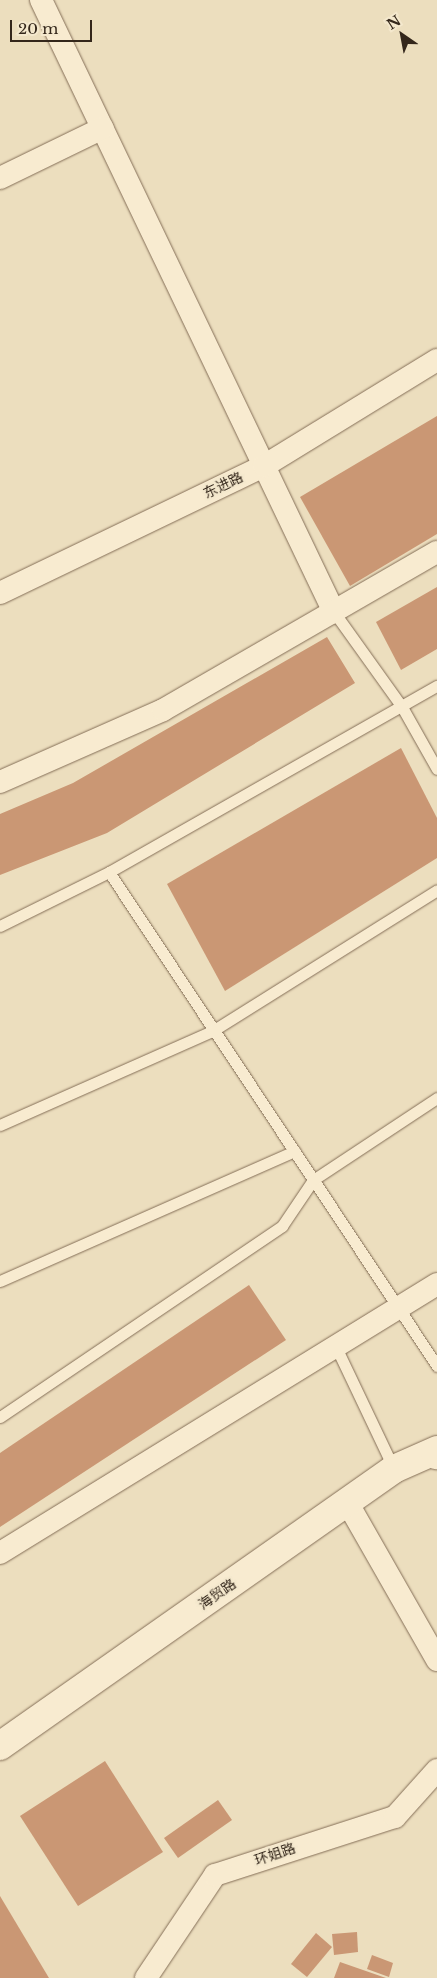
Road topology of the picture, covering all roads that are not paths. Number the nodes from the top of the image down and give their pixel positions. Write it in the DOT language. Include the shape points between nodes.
graph roads {
  1 [pos="42,0"];
  2 [pos="103,128"];
  3 [pos="0,178"];
  4 [pos="437,360"];
  5 [pos="264,466"];
  6 [pos="437,552"];
  7 [pos="0,593"];
  8 [pos="334,612"];
  9 [pos="437,686"];
  10 [pos="402,707"];
  11 [pos="437,769"];
  12 [pos="0,782"];
  13 [pos="109,872"];
  14 [pos="437,890"];
  15 [pos="0,926"];
  16 [pos="214,1030"];
  17 [pos="437,1098"];
  18 [pos="0,1125"];
  19 [pos="295,1151"];
  20 [pos="314,1180"];
  21 [pos="0,1281"];
  22 [pos="437,1284"];
  23 [pos="399,1308"];
  24 [pos="336,1348"];
  25 [pos="437,1366"];
  26 [pos="0,1417"];
  27 [pos="436,1452"];
  28 [pos="394,1469"];
  29 [pos="347,1502"];
  30 [pos="0,1553"];
  31 [pos="437,1660"];
  32 [pos="0,1746"];
  33 [pos="437,1770"];
  34 [pos="146,1978"];
  1 -- 2 [label="street"];
  2 -- 3 [label="street"];
  2 -- 5 [label="street"];
  4 -- 5 [label="street, 东进路"];
  5 -- 7 [label="street, 东进路"];
  5 -- 8 [label="street"];
  6 -- 8 [label="street"];
  8 -- 10 [label="lane"];
  8 -- 12 [label="street" via="163,710"];
  9 -- 10 [label="lane"];
  10 -- 11 [label="lane"];
  10 -- 13 [label="lane"];
  13 -- 15 [label="lane"];
  13 -- 16 [label="lane"];
  14 -- 16 [label="lane"];
  16 -- 18 [label="lane"];
  16 -- 19 [label="lane"];
  17 -- 20 [label="lane"];
  19 -- 20 [label="lane"];
  19 -- 21 [label="lane"];
  20 -- 23 [label="lane"];
  20 -- 26 [label="lane" via="282,1226"];
  22 -- 23 [label="street"];
  23 -- 24 [label="street"];
  23 -- 25 [label="lane"];
  24 -- 28 [label="lane"];
  24 -- 30 [label="street"];
  27 -- 28 [label="street, 海贸路"];
  28 -- 29 [label="street, 海贸路"];
  29 -- 31 [label="street"];
  29 -- 32 [label="street, 海贸路"];
  33 -- 34 [label="street, 环姐路" via="395,1817 215,1875"];
}
